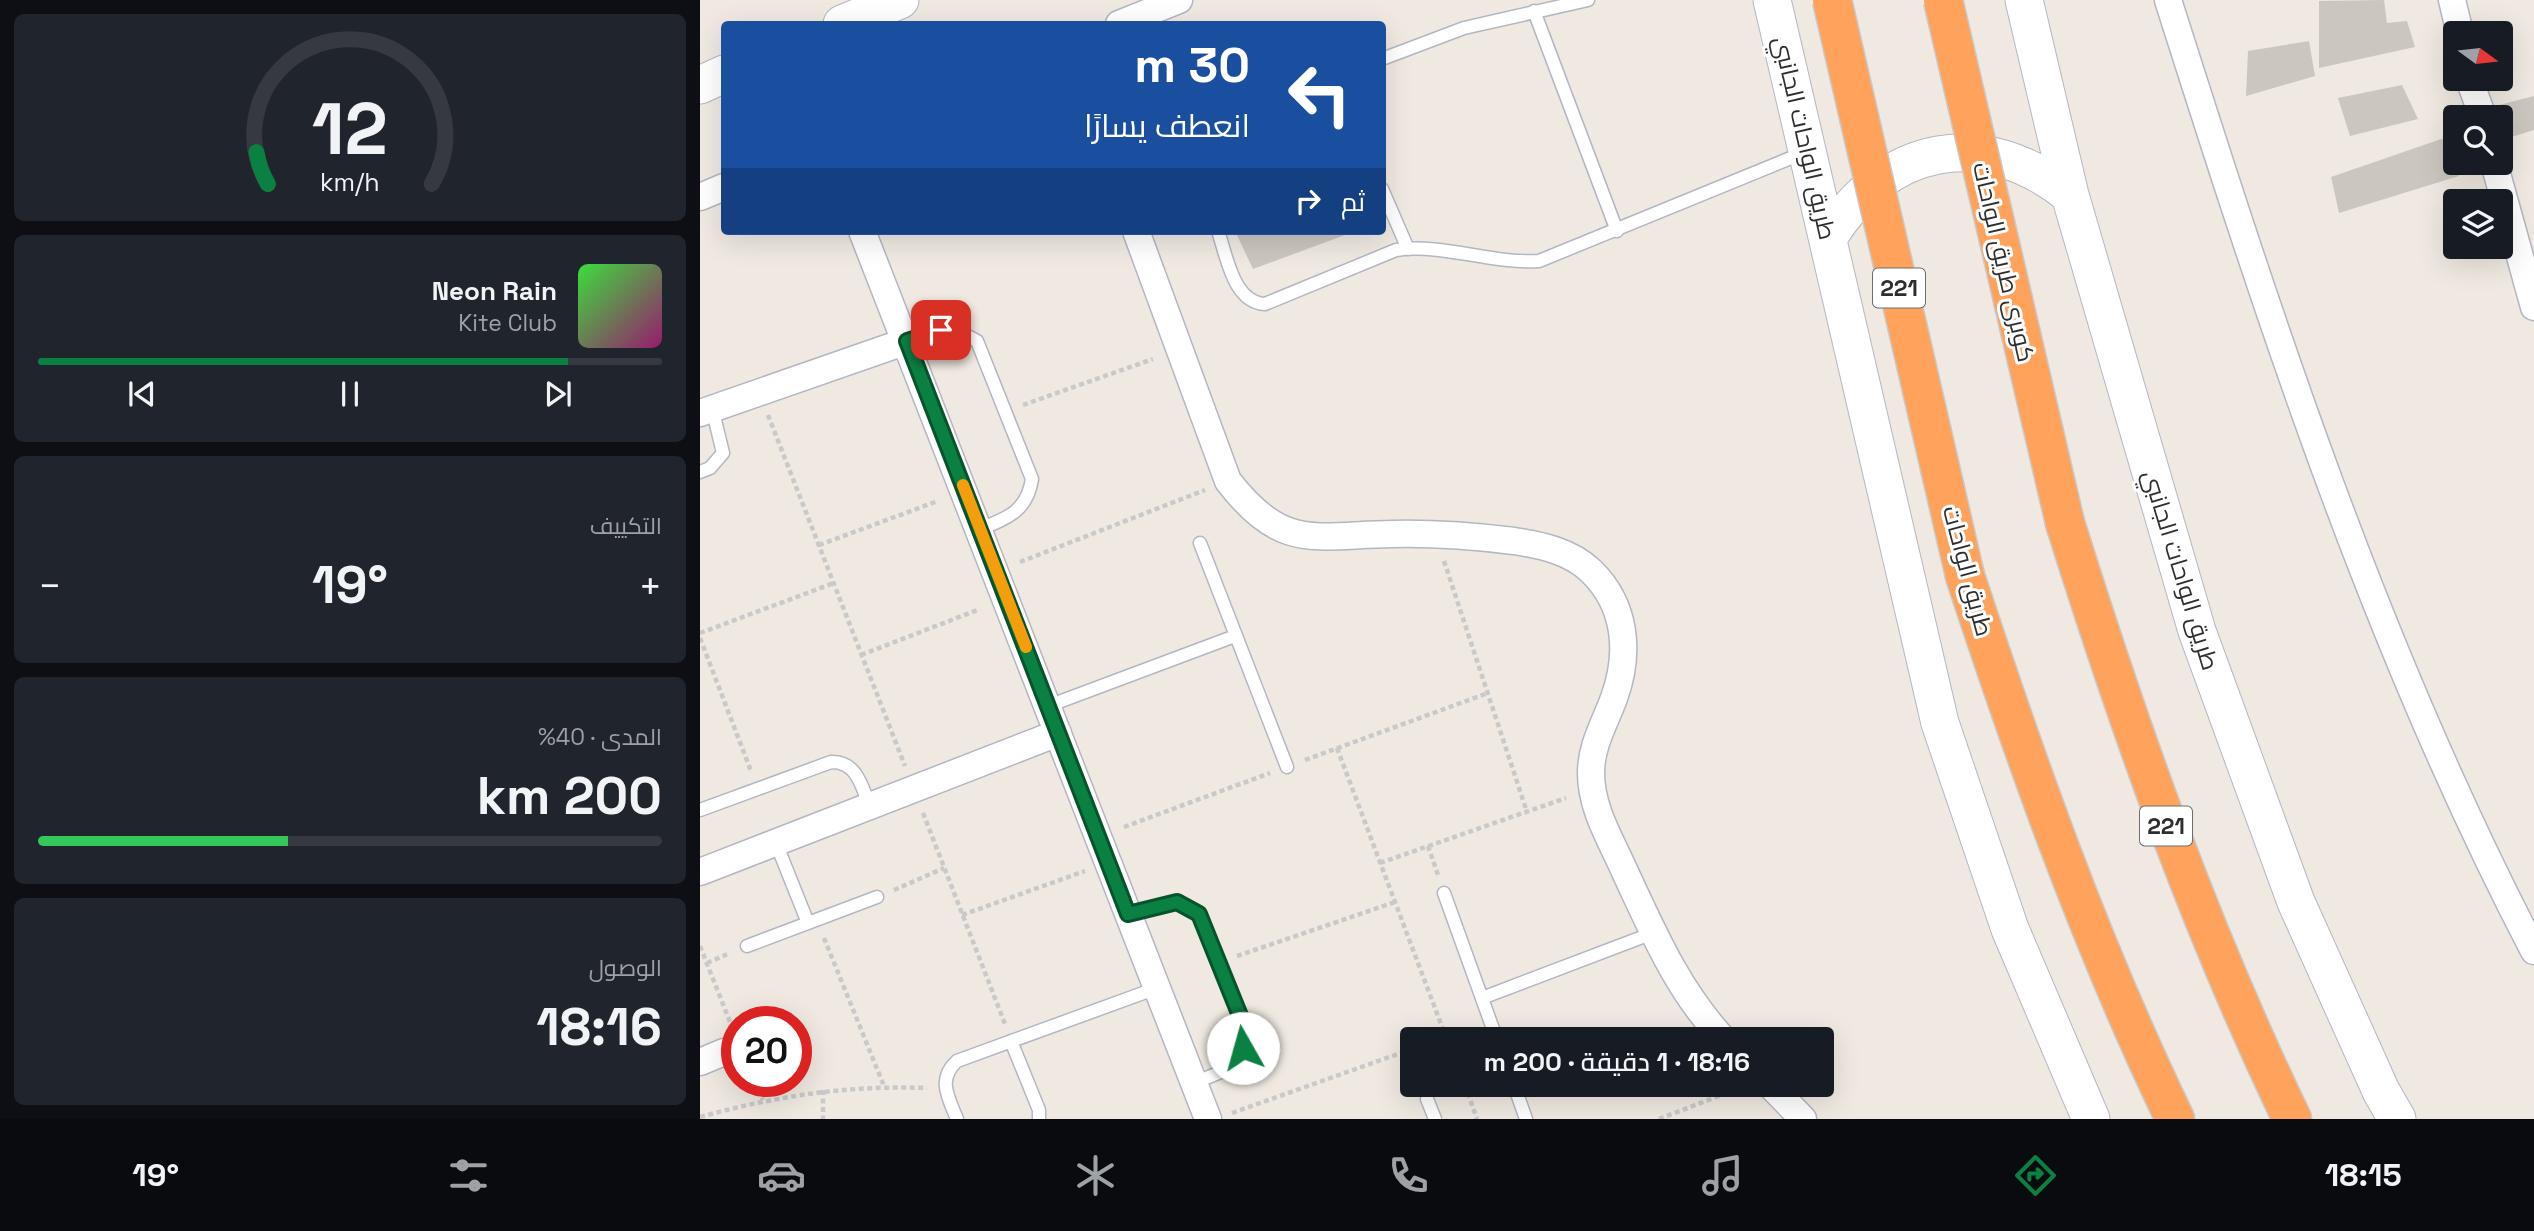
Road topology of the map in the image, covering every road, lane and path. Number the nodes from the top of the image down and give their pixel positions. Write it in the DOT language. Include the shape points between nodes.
graph roads {
  1 [pos="900,0"];
  2 [pos="1179,0"];
  3 [pos="1588,0"];
  4 [pos="1772,0"];
  5 [pos="1832,0"];
  6 [pos="1942,0"];
  7 [pos="2024,0"];
  8 [pos="2168,0"];
  9 [pos="2452,0"];
  10 [pos="1534,11"];
  11 [pos="849,21"];
  12 [pos="1126,21"];
  13 [pos="2457,21"];
  14 [pos="1386,57"];
  15 [pos="721,75"];
  16 [pos="700,85"];
  17 [pos="1808,151"];
  18 [pos="2497,175"];
  19 [pos="721,188"];
  20 [pos="2070,195"];
  21 [pos="700,197"];
  22 [pos="1386,198"];
  23 [pos="1617,231"];
  24 [pos="864,235"];
  25 [pos="1138,235"];
  26 [pos="1220,235"];
  27 [pos="1828,238"];
  28 [pos="1408,249"];
  29 [pos="2534,307"];
  30 [pos="907,341"];
  31 [pos="1181,349"];
  32 [pos="759,392"];
  33 [pos="706,411"];
  34 [pos="1005,412"];
  35 [pos="700,472"];
  36 [pos="1228,481"];
  37 [pos="965,491"];
  38 [pos="980,529"];
  39 [pos="1435,533"];
  40 [pos="1200,543"];
  41 [pos="819,545"];
  42 [pos="996,571"];
  43 [pos="834,583"];
  44 [pos="1007,598"];
  45 [pos="700,636"];
  46 [pos="1236,636"];
  47 [pos="861,654"];
  48 [pos="1048,706"];
  49 [pos="1058,733"];
  50 [pos="1337,748"];
  51 [pos="1287,767"];
  52 [pos="758,789"];
  53 [pos="1594,789"];
  54 [pos="914,790"];
  55 [pos="870,807"];
  56 [pos="700,810"];
  57 [pos="1527,812"];
  58 [pos="776,843"];
  59 [pos="1428,846"];
  60 [pos="1108,862"];
  61 [pos="1380,863"];
  62 [pos="944,868"];
  63 [pos="700,872"];
  64 [pos="1444,893"];
  65 [pos="877,897"];
  66 [pos="1395,902"];
  67 [pos="1128,914"];
  68 [pos="962,915"];
  69 [pos="813,922"];
  70 [pos="1653,933"];
  71 [pos="700,946"];
  72 [pos="747,946"];
  73 [pos="2534,951"];
  74 [pos="1218,962"];
  75 [pos="1157,988"];
  76 [pos="1482,998"];
  77 [pos="721,1015"];
  78 [pos="1443,1027"];
  79 [pos="1492,1027"];
  80 [pos="1712,1027"];
  81 [pos="1011,1041"];
  82 [pos="721,1049"];
  83 [pos="1400,1054"];
  84 [pos="700,1062"];
  85 [pos="1194,1083"];
  86 [pos="884,1086"];
  87 [pos="945,1089"];
  88 [pos="822,1090"];
  89 [pos="762,1097"];
  90 [pos="1469,1097"];
  91 [pos="1518,1097"];
  92 [pos="1715,1097"];
  93 [pos="1782,1097"];
  94 [pos="1427,1099"];
  95 [pos="763,1100"];
  96 [pos="700,1117"];
  97 [pos="1219,1117"];
  98 [pos="822,1119"];
  99 [pos="957,1119"];
  100 [pos="1039,1119"];
  101 [pos="1435,1119"];
  102 [pos="1477,1119"];
  103 [pos="1526,1119"];
  104 [pos="1659,1119"];
  105 [pos="1803,1119"];
  106 [pos="2091,1119"];
  107 [pos="2175,1119"];
  108 [pos="2291,1119"];
  109 [pos="2397,1119"];
  1 -- 11 [label="street"];
  2 -- 12 [label="street"];
  3 -- 10 [label="lane"];
  4 -- 17 [label="street, طريق الواحات الجانبي"];
  5 -- 107 [label="highway, طريق الواحات / 221, bridge" via="1965,576 2052,832 2096,945"];
  6 -- 108 [label="highway, كوبرى طريق الواحات / 221, bridge" via="2065,523 2126,713 2194,900"];
  7 -- 20 [label="street, طريق الواحات الجانبي"];
  8 -- 73 [label="street" via="2306,421 2375,600 2466,812"];
  9 -- 13 [label="street"];
  10 -- 14 [label="lane" via="1464,28"];
  10 -- 23 [label="lane"];
  15 -- 16 [label="street"];
  17 -- 23 [label="lane"];
  17 -- 27 [label="street, طريق الواحات الجانبي"];
  18 -- 29 [label="street"];
  19 -- 21 [label="street"];
  20 -- 27 [label="street" via="2048,177 2014,161 1967,152 1939,155 1911,162 1870,186"];
  20 -- 109 [label="street, طريق الواحات الجانبي" via="2197,631 2295,902"];
  22 -- 28 [label="lane"];
  23 -- 28 [label="lane" via="1539,261"];
  24 -- 30 [label="street"];
  25 -- 31 [label="street"];
  26 -- 28 [label="lane" via="1241,292 1256,303 1274,302"];
  27 -- 106 [label="street, طريق الواحات الجانبي" via="1940,723 2010,929"];
  30 -- 32 [label="street"];
  30 -- 34 [label="lane" via="954,329 977,341"];
  30 -- 37 [label="street"];
  31 -- 34 [label="path"];
  31 -- 36 [label="street"];
  32 -- 33 [label="street"];
  32 -- 41 [label="path"];
  33 -- 35 [label="lane" via="723,453"];
  34 -- 38 [label="lane" via="1032,478 1030,494 1014,515"];
  36 -- 39 [label="street" via="1249,508 1276,527 1308,538"];
  36 -- 42 [label="path"];
  37 -- 38 [label="street"];
  37 -- 41 [label="path"];
  38 -- 42 [label="street"];
  39 -- 53 [label="street" via="1562,552 1591,571 1612,598 1624,631 1624,666 1597,735 1591,773"];
  39 -- 57 [label="path"];
  40 -- 46 [label="lane"];
  41 -- 43 [label="path"];
  42 -- 44 [label="street"];
  43 -- 45 [label="path"];
  43 -- 47 [label="path"];
  44 -- 47 [label="path"];
  44 -- 48 [label="street"];
  45 -- 52 [label="path"];
  46 -- 48 [label="lane"];
  46 -- 51 [label="lane"];
  47 -- 54 [label="path"];
  48 -- 49 [label="street"];
  49 -- 54 [label="street"];
  49 -- 60 [label="street"];
  50 -- 61 [label="path"];
  52 -- 55 [label="lane" via="839,762 854,770"];
  52 -- 56 [label="lane"];
  53 -- 57 [label="path"];
  53 -- 70 [label="street" via="1597,811"];
  54 -- 55 [label="street"];
  54 -- 62 [label="path"];
  55 -- 58 [label="street"];
  57 -- 59 [label="path"];
  58 -- 63 [label="street"];
  58 -- 69 [label="lane"];
  59 -- 61 [label="path"];
  59 -- 64 [label="path"];
  60 -- 67 [label="street"];
  60 -- 68 [label="path"];
  61 -- 66 [label="path"];
  62 -- 65 [label="path"];
  62 -- 68 [label="path"];
  64 -- 76 [label="lane"];
  65 -- 69 [label="lane"];
  66 -- 74 [label="path"];
  66 -- 78 [label="path"];
  67 -- 74 [label="lane" via="1163,903 1188,906 1199,914"];
  67 -- 75 [label="street"];
  68 -- 81 [label="path"];
  69 -- 72 [label="lane"];
  69 -- 86 [label="path"];
  70 -- 76 [label="lane"];
  70 -- 80 [label="street"];
  71 -- 77 [label="path"];
  74 -- 85 [label="lane" via="1247,1033 1228,1069"];
  75 -- 81 [label="lane"];
  75 -- 85 [label="street"];
  76 -- 79 [label="lane"];
  81 -- 87 [label="lane" via="957,1060 949,1068"];
  81 -- 100 [label="lane"];
  82 -- 84 [label="street"];
  83 -- 97 [label="path"];
  85 -- 97 [label="street"];
  86 -- 87 [label="path"];
  86 -- 88 [label="path"];
  87 -- 99 [label="lane"];
  88 -- 95 [label="path"];
  88 -- 98 [label="path"];
  89 -- 95 [label="path"];
  90 -- 102 [label="path"];
  91 -- 103 [label="lane"];
  92 -- 104 [label="path"];
  93 -- 105 [label="street"];
  94 -- 101 [label="lane"];
  95 -- 96 [label="path"];
}
